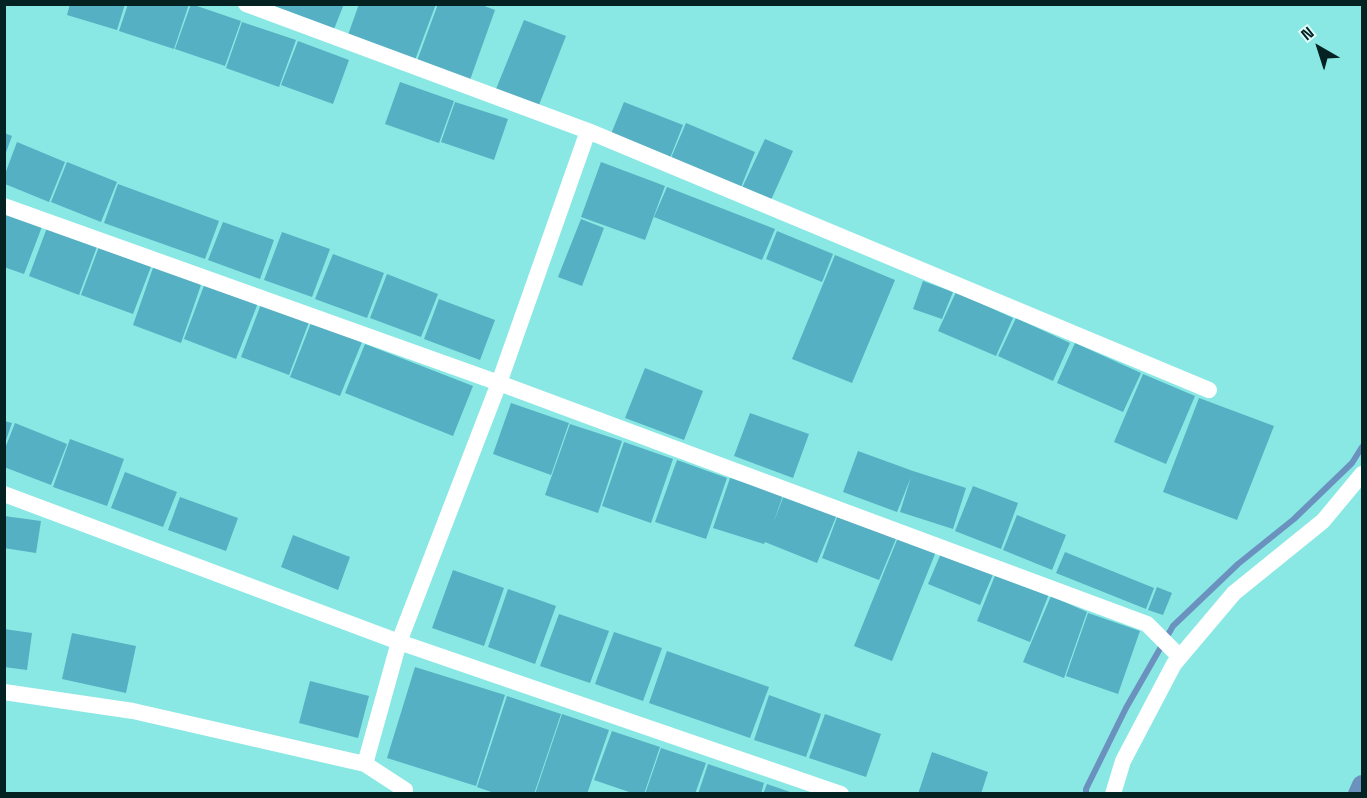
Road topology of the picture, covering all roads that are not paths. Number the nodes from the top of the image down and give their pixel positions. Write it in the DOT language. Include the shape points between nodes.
graph roads {
  1 [pos="246,4"];
  2 [pos="588,131"];
  3 [pos="4,206"];
  4 [pos="499,383"];
  5 [pos="1209,390"];
  6 [pos="1362,474"];
  7 [pos="4,495"];
  8 [pos="399,642"];
  9 [pos="1180,657"];
  10 [pos="4,692"];
  11 [pos="365,764"];
  12 [pos="405,794"];
  13 [pos="841,794"];
  14 [pos="1113,794"];
  1 -- 2 [label="street"];
  2 -- 4 [label="street"];
  2 -- 5 [label="street"];
  3 -- 4 [label="street"];
  4 -- 8 [label="street"];
  4 -- 9 [label="street" via="1147,624"];
  6 -- 9 [label="street" via="1323,521 1234,593"];
  7 -- 8 [label="street"];
  8 -- 11 [label="street"];
  8 -- 13 [label="street"];
  9 -- 14 [label="street" via="1123,761"];
  10 -- 11 [label="street" via="133,711"];
  11 -- 12 [label="street" via="405,790"];
}
